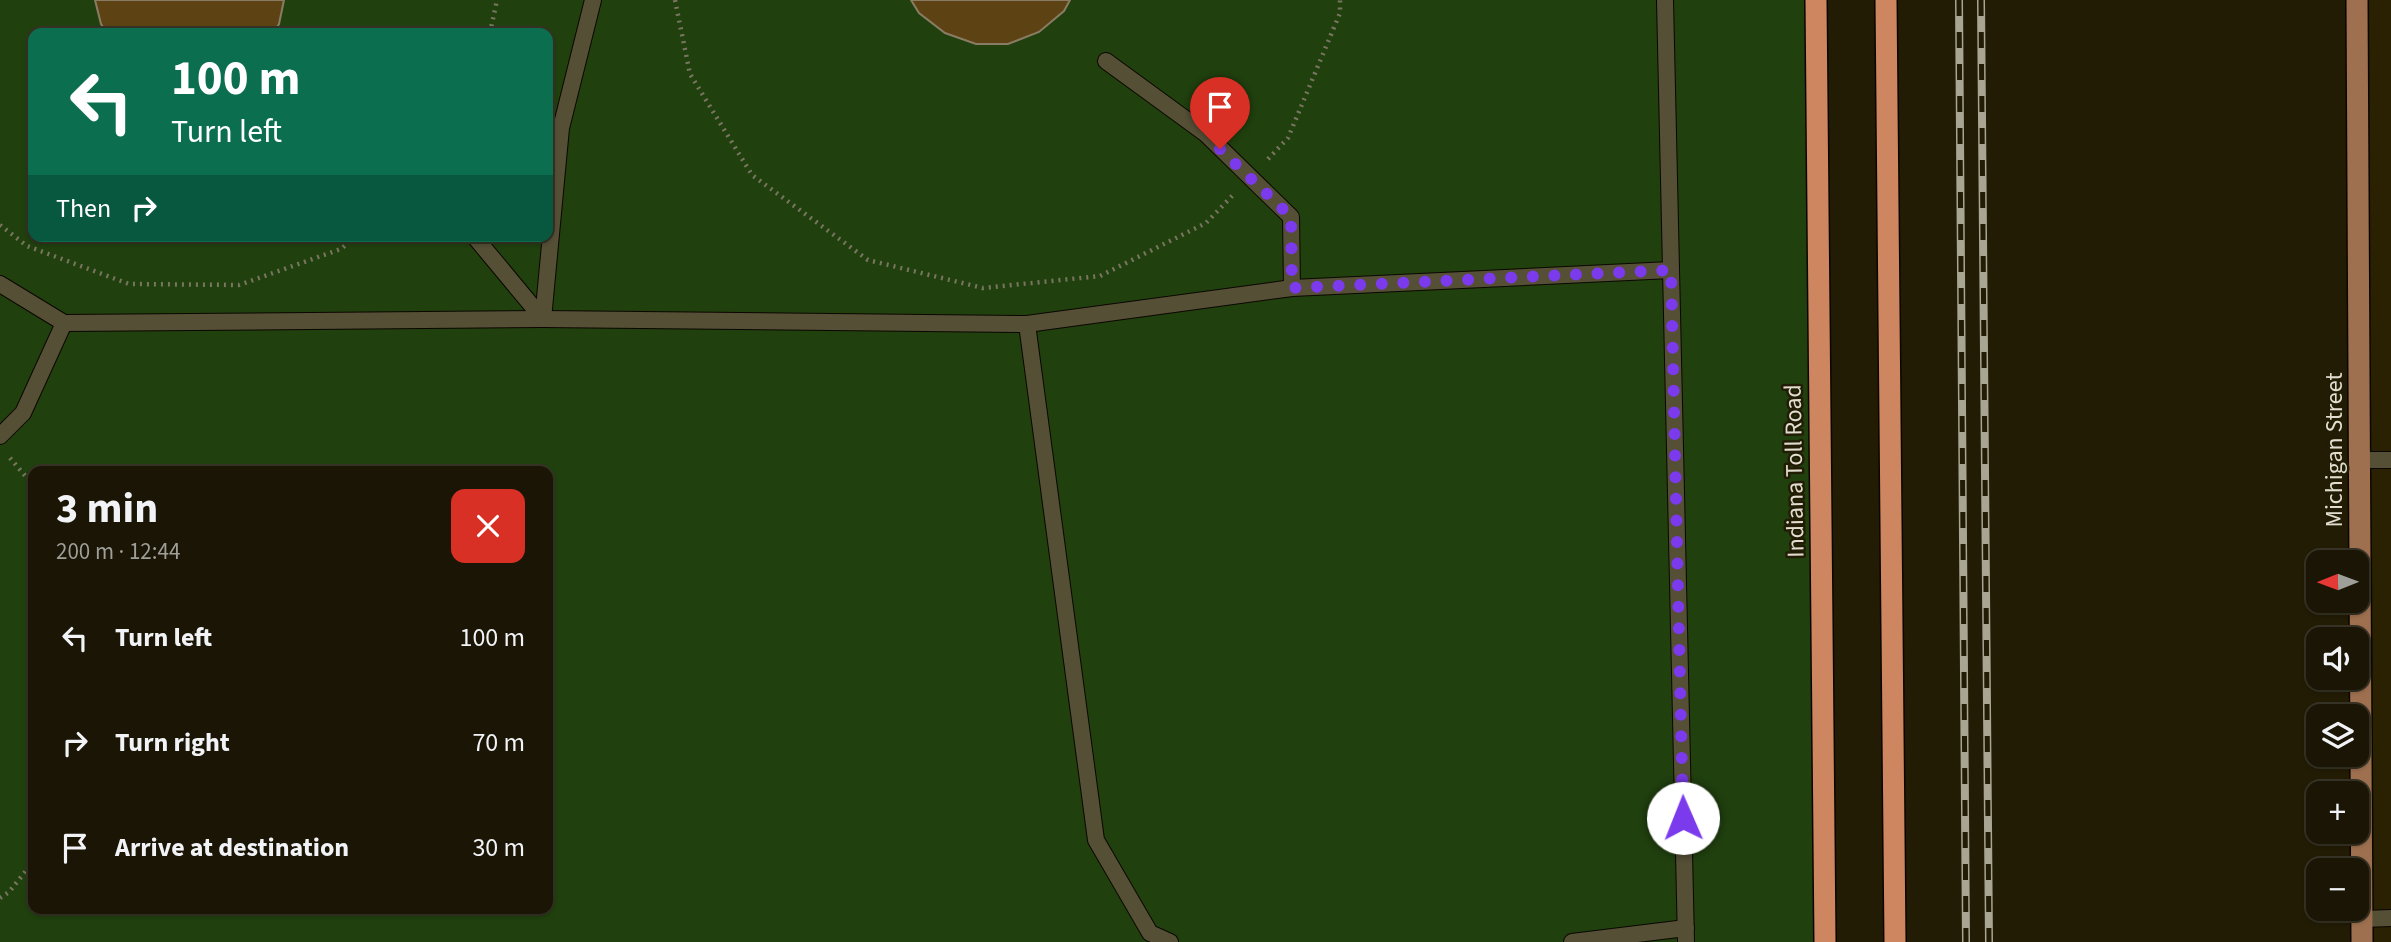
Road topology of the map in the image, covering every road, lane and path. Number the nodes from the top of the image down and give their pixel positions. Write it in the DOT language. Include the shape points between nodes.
graph roads {
  1 [pos="496,0"];
  2 [pos="593,0"];
  3 [pos="675,0"];
  4 [pos="1340,0"];
  5 [pos="1665,0"];
  6 [pos="1816,0"];
  7 [pos="1886,0"];
  8 [pos="2357,0"];
  9 [pos="491,28"];
  10 [pos="1106,61"];
  11 [pos="1250,178"];
  12 [pos="553,217"];
  13 [pos="0,225"];
  14 [pos="348,242"];
  15 [pos="479,242"];
  16 [pos="551,242"];
  17 [pos="1671,270"];
  18 [pos="0,284"];
  19 [pos="1292,288"];
  20 [pos="544,318"];
  21 [pos="64,323"];
  22 [pos="1027,324"];
  23 [pos="0,436"];
  24 [pos="8,457"];
  25 [pos="2361,460"];
  26 [pos="2391,460"];
  27 [pos="28,479"];
  28 [pos="2362,858"];
  29 [pos="28,868"];
  30 [pos="0,898"];
  31 [pos="2391,918"];
  32 [pos="2369,919"];
  33 [pos="2362,921"];
  34 [pos="1686,935"];
  35 [pos="1170,942"];
  36 [pos="1572,942"];
  37 [pos="1825,942"];
  38 [pos="1895,942"];
  39 [pos="2362,942"];
  1 -- 9 [label="path"];
  2 -- 12 [label="lane" via="561,128"];
  3 -- 11 [label="path" via="690,74 752,175 867,260 983,288 1100,276 1206,223"];
  4 -- 11 [label="path" via="1340,13 1288,138"];
  5 -- 17 [label="lane"];
  6 -- 37 [label="highway, Indiana Toll Road"];
  7 -- 38 [label="highway"];
  8 -- 25 [label="main road, Michigan Street"];
  10 -- 11 [label="lane" via="1206,134"];
  11 -- 19 [label="lane" via="1291,217"];
  13 -- 14 [label="path" via="27,246 129,284 239,285"];
  15 -- 20 [label="lane"];
  16 -- 20 [label="lane"];
  17 -- 19 [label="lane"];
  17 -- 34 [label="lane"];
  18 -- 21 [label="lane"];
  19 -- 22 [label="lane"];
  20 -- 21 [label="lane"];
  20 -- 22 [label="lane"];
  21 -- 23 [label="lane" via="23,413"];
  22 -- 35 [label="lane" via="1096,840 1150,933"];
  24 -- 27 [label="path"];
  25 -- 26 [label="lane"];
  25 -- 28 [label="main road, Michigan Street"];
  29 -- 30 [label="path"];
  31 -- 32 [label="lane"];
  33 -- 39 [label="main road, Michigan Street"];
  34 -- 36 [label="lane"];
}
